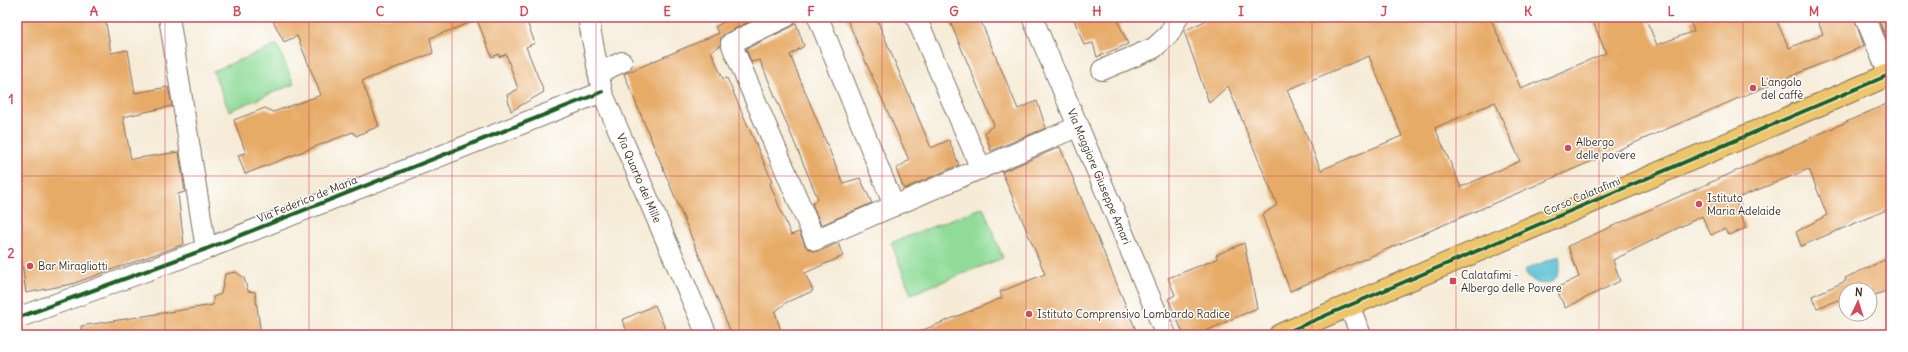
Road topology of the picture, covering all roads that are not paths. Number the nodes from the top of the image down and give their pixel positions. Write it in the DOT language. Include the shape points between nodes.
graph roads {
  1 [pos="169,17"];
  2 [pos="588,17"];
  3 [pos="786,17"];
  4 [pos="818,17"];
  5 [pos="916,17"];
  6 [pos="1032,17"];
  7 [pos="1178,17"];
  8 [pos="1865,17"];
  9 [pos="622,62"];
  10 [pos="1102,70"];
  11 [pos="598,72"];
  12 [pos="1890,74"];
  13 [pos="602,92"];
  14 [pos="1079,126"];
  15 [pos="981,169"];
  16 [pos="894,206"];
  17 [pos="206,250"];
  18 [pos="1349,306"];
  19 [pos="17,318"];
  20 [pos="707,335"];
  21 [pos="1166,335"];
  22 [pos="1280,335"];
  23 [pos="1361,335"];
  1 -- 17 [label="street"];
  2 -- 11 [label="street, Via Quarto dei Mille"];
  3 -- 16 [label="street" via="731,43 815,240"];
  4 -- 16 [label="street"];
  5 -- 15 [label="street"];
  6 -- 14 [label="street, Via Maggiore Giuseppe Amari"];
  7 -- 10 [label="street" via="1169,34 1154,48"];
  8 -- 12 [label="street"];
  9 -- 11 [label="street"];
  11 -- 13 [label="street, Via Quarto dei Mille"];
  12 -- 18 [label="main road, Corso Calatafimi"];
  13 -- 17 [label="street, Via Federico de Maria"];
  13 -- 20 [label="street, Via Quarto dei Mille"];
  14 -- 15 [label="street"];
  14 -- 21 [label="street, Via Maggiore Giuseppe Amari"];
  15 -- 16 [label="street"];
  17 -- 19 [label="street, Via Federico de Maria"];
  18 -- 22 [label="main road, Corso Calatafimi"];
  18 -- 23 [label="street"];
}
